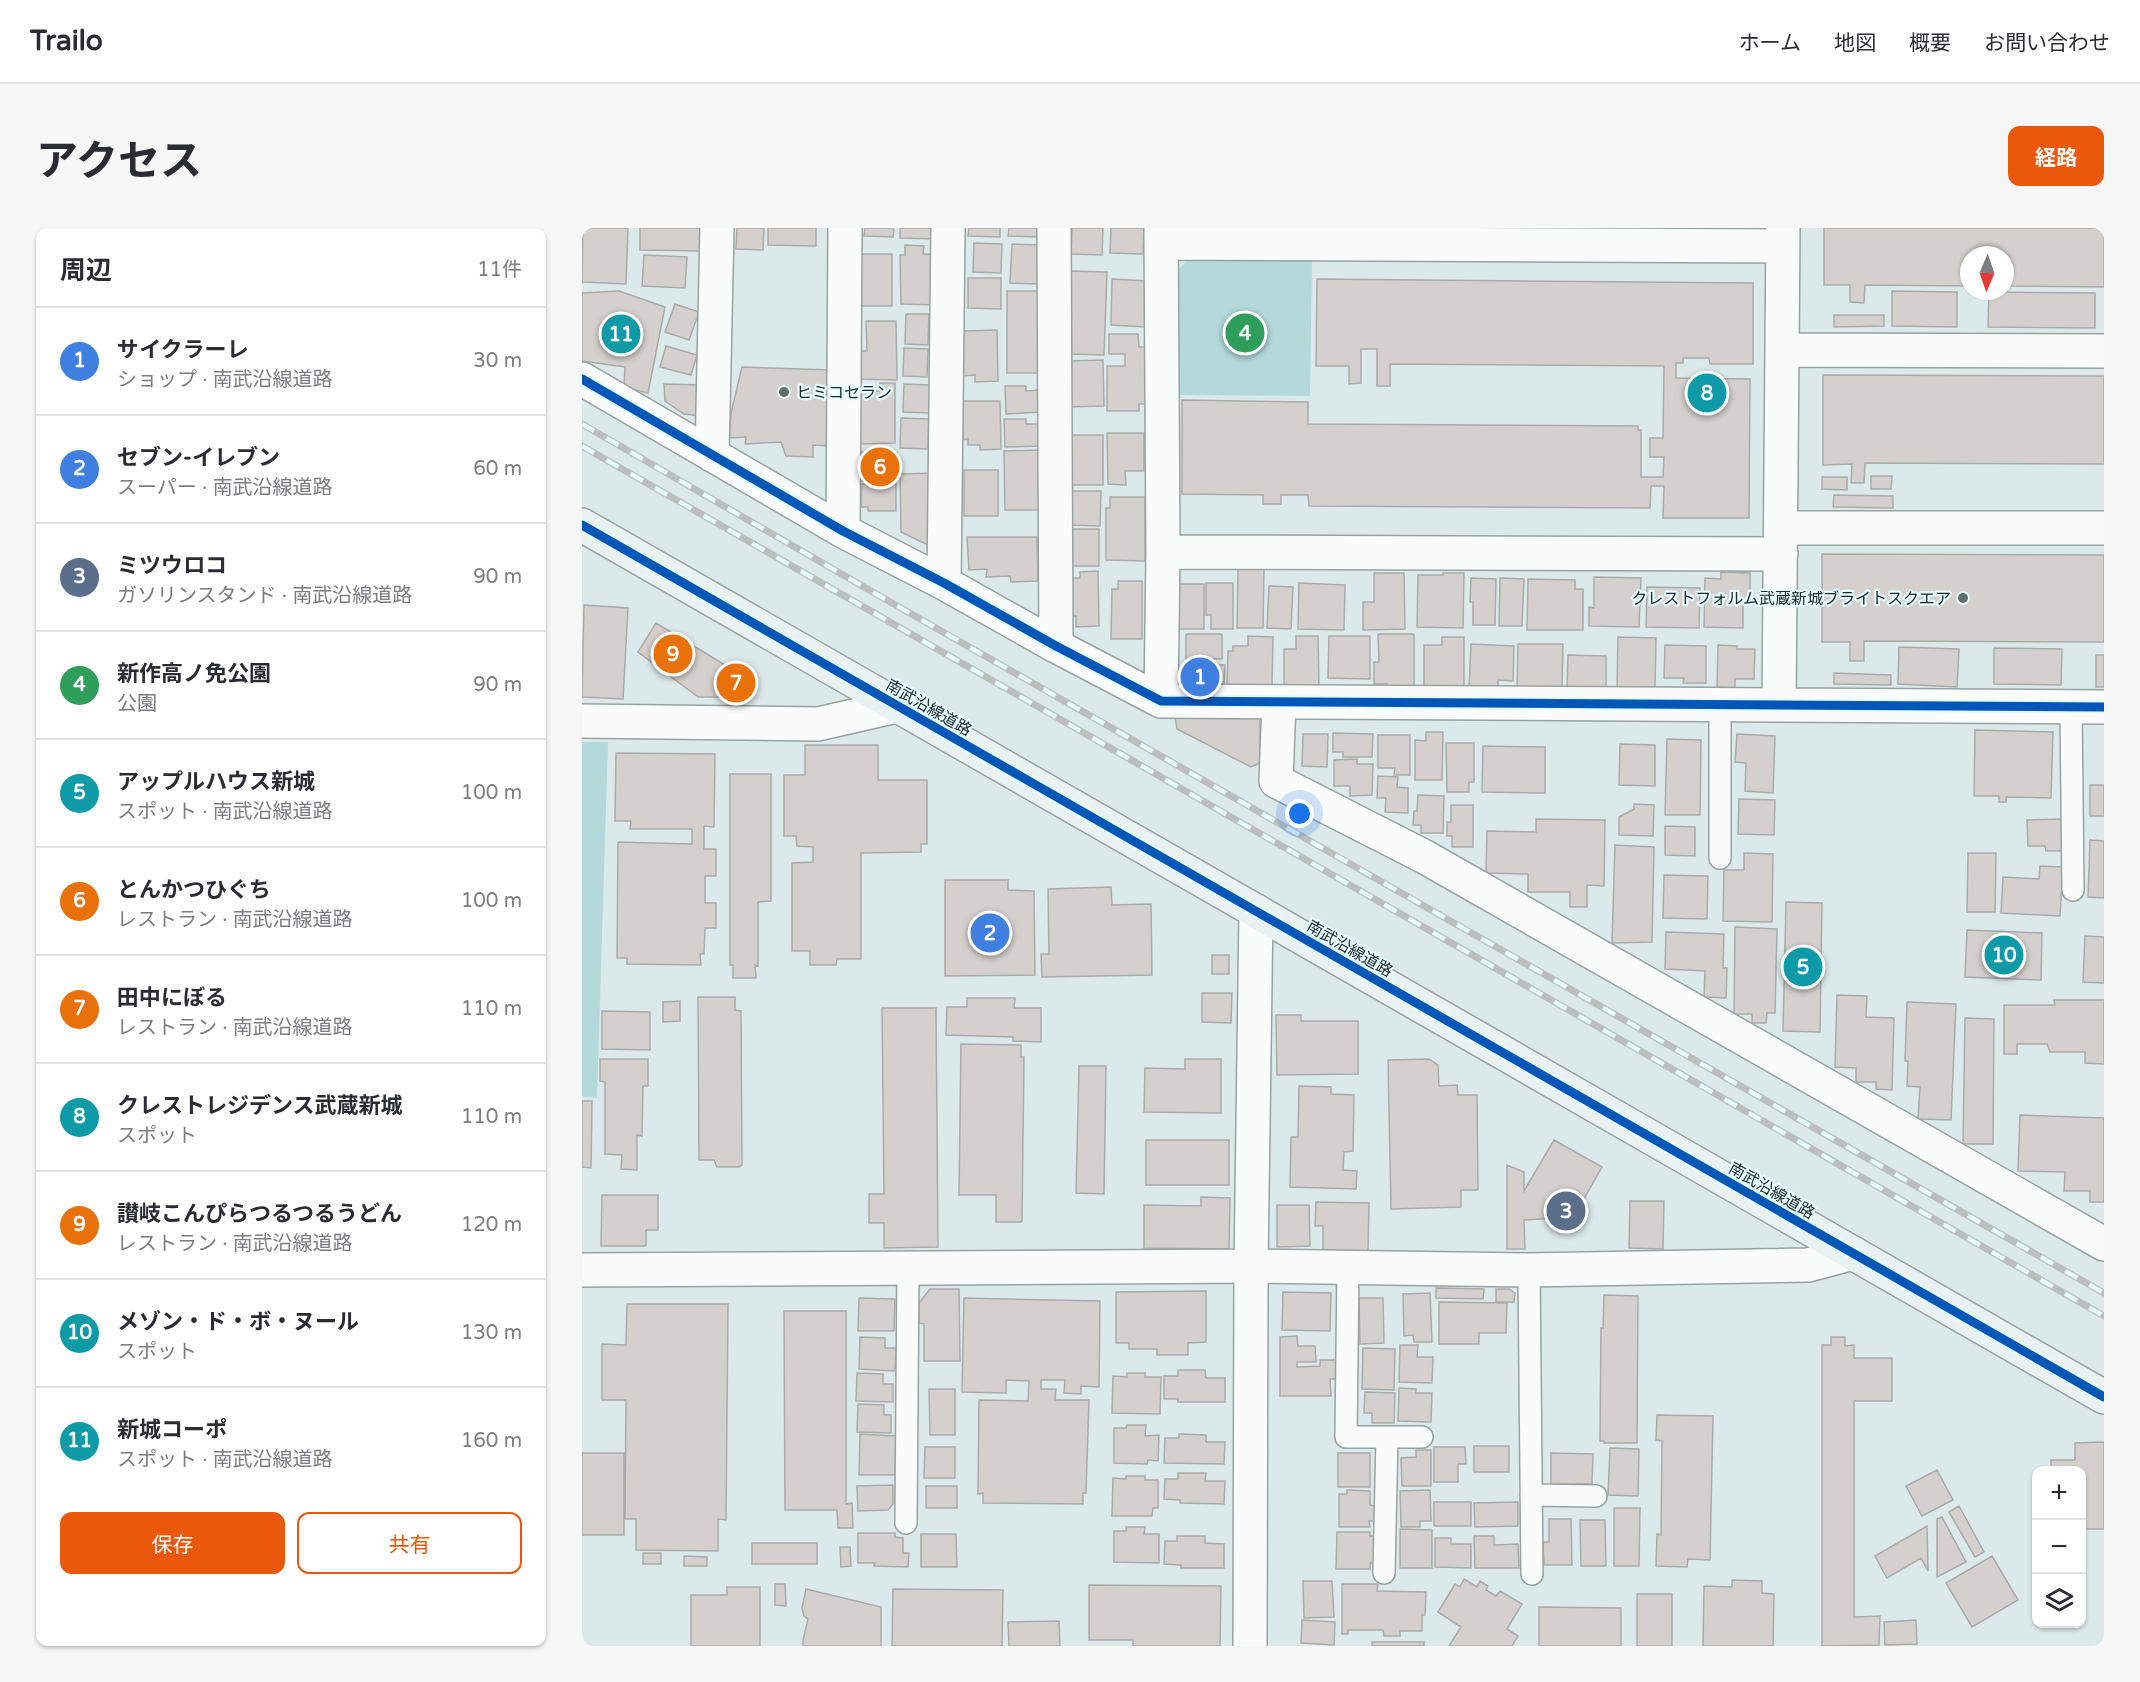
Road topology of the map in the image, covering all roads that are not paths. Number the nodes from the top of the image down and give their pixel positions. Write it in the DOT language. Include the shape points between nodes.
graph roads {
  1 [pos="717,228"];
  2 [pos="845,228"];
  3 [pos="948,228"];
  4 [pos="1054,228"];
  5 [pos="1161,235"];
  6 [pos="1418,236"];
  7 [pos="1783,237"];
  8 [pos="1783,350"];
  9 [pos="2104,351"];
  10 [pos="582,379"];
  11 [pos="712,455"];
  12 [pos="582,525"];
  13 [pos="2104,528"];
  14 [pos="843,531"];
  15 [pos="1781,541"];
  16 [pos="1163,552"];
  17 [pos="944,583"];
  18 [pos="1056,646"];
  19 [pos="1161,701"];
  20 [pos="1280,702"];
  21 [pos="1720,705"];
  22 [pos="1779,705"];
  23 [pos="897,706"];
  24 [pos="2071,707"];
  25 [pos="2104,707"];
  26 [pos="582,721"];
  27 [pos="1720,858"];
  28 [pos="2073,890"];
  29 [pos="1256,911"];
  30 [pos="2104,1244"];
  31 [pos="1852,1253"];
  32 [pos="1251,1266"];
  33 [pos="1348,1267"];
  34 [pos="908,1268"];
  35 [pos="582,1270"];
  36 [pos="1529,1270"];
  37 [pos="2104,1397"];
  38 [pos="1387,1437"];
  39 [pos="1422,1437"];
  40 [pos="1531,1495"];
  41 [pos="1596,1496"];
  42 [pos="906,1523"];
  43 [pos="1384,1574"];
  44 [pos="1532,1574"];
  45 [pos="1250,1646"];
  1 -- 11 [label="street"];
  2 -- 14 [label="street"];
  3 -- 17 [label="street"];
  4 -- 18 [label="street"];
  5 -- 6 [label="street"];
  5 -- 16 [label="street"];
  6 -- 7 [label="street"];
  7 -- 8 [label="street"];
  8 -- 9 [label="street"];
  8 -- 15 [label="street"];
  10 -- 11 [label="street"];
  11 -- 14 [label="street"];
  12 -- 23 [label="street, 南武沿線道路"];
  13 -- 15 [label="street"];
  14 -- 17 [label="street"];
  15 -- 16 [label="street"];
  15 -- 22 [label="street"];
  16 -- 19 [label="street"];
  17 -- 18 [label="street"];
  18 -- 19 [label="street"];
  19 -- 20 [label="street"];
  20 -- 21 [label="street"];
  20 -- 30 [label="street" via="1276,781 1425,857"];
  21 -- 22 [label="street"];
  21 -- 27 [label="lane"];
  22 -- 24 [label="street"];
  23 -- 26 [label="street" via="818,724"];
  23 -- 29 [label="street, 南武沿線道路"];
  24 -- 25 [label="street"];
  24 -- 28 [label="lane"];
  29 -- 31 [label="street, 南武沿線道路"];
  29 -- 32 [label="street"];
  31 -- 36 [label="street" via="1808,1265"];
  31 -- 37 [label="street, 南武沿線道路"];
  32 -- 33 [label="street"];
  32 -- 34 [label="street"];
  32 -- 45 [label="street"];
  33 -- 36 [label="street"];
  33 -- 38 [label="lane" via="1346,1437"];
  34 -- 35 [label="street"];
  34 -- 42 [label="lane"];
  36 -- 40 [label="lane"];
  38 -- 39 [label="lane"];
  38 -- 43 [label="lane"];
  40 -- 41 [label="lane"];
  40 -- 44 [label="lane"];
}
